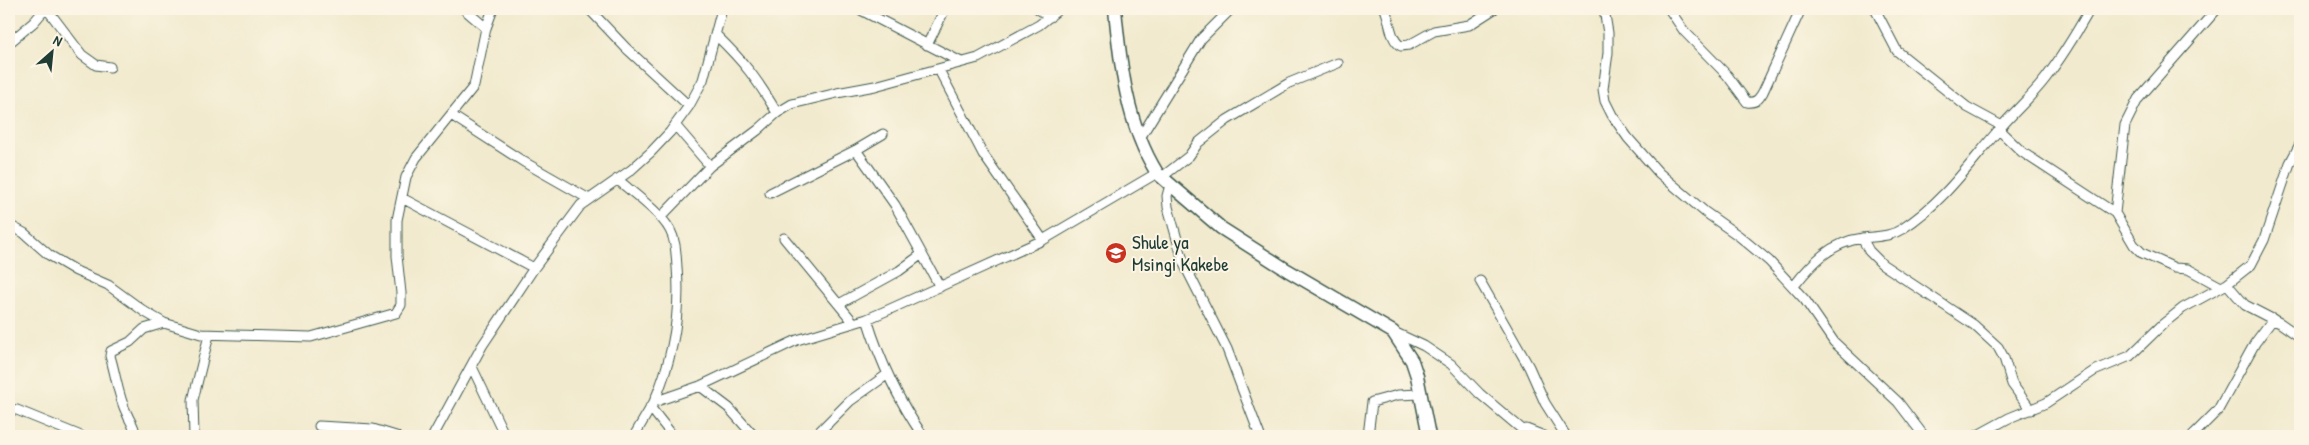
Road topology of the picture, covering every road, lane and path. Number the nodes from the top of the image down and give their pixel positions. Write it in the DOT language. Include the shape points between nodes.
graph roads {
  1 [pos="46,9"];
  2 [pos="464,9"];
  3 [pos="493,9"];
  4 [pos="589,9"];
  5 [pos="722,9"];
  6 [pos="859,9"];
  7 [pos="945,9"];
  8 [pos="1038,9"];
  9 [pos="1059,9"];
  10 [pos="1115,9"];
  11 [pos="1231,9"];
  12 [pos="1385,9"];
  13 [pos="1494,9"];
  14 [pos="1604,9"];
  15 [pos="1669,9"];
  16 [pos="1801,9"];
  17 [pos="1875,9"];
  18 [pos="2090,9"];
  19 [pos="2217,9"];
  20 [pos="1050,17"];
  21 [pos="486,28"];
  22 [pos="716,35"];
  23 [pos="9,43"];
  24 [pos="927,46"];
  25 [pos="961,62"];
  26 [pos="1338,63"];
  27 [pos="110,67"];
  28 [pos="939,70"];
  29 [pos="689,106"];
  30 [pos="776,113"];
  31 [pos="451,115"];
  32 [pos="675,125"];
  33 [pos="2000,128"];
  34 [pos="883,134"];
  35 [pos="1140,138"];
  36 [pos="2300,144"];
  37 [pos="856,150"];
  38 [pos="710,166"];
  39 [pos="1163,178"];
  40 [pos="617,179"];
  41 [pos="770,193"];
  42 [pos="402,198"];
  43 [pos="589,199"];
  44 [pos="2115,213"];
  45 [pos="660,218"];
  46 [pos="9,225"];
  47 [pos="784,238"];
  48 [pos="1862,238"];
  49 [pos="1043,240"];
  50 [pos="922,254"];
  51 [pos="534,268"];
  52 [pos="1480,281"];
  53 [pos="2224,285"];
  54 [pos="1794,286"];
  55 [pos="940,287"];
  56 [pos="839,304"];
  57 [pos="866,319"];
  58 [pos="2273,319"];
  59 [pos="164,323"];
  60 [pos="854,323"];
  61 [pos="1393,332"];
  62 [pos="209,335"];
  63 [pos="2300,337"];
  64 [pos="472,367"];
  65 [pos="888,374"];
  66 [pos="700,386"];
  67 [pos="1420,394"];
  68 [pos="652,405"];
  69 [pos="9,409"];
  70 [pos="2031,410"];
  71 [pos="1517,425"];
  72 [pos="319,426"];
  73 [pos="1921,434"];
  74 [pos="81,436"];
  75 [pos="134,436"];
  76 [pos="194,436"];
  77 [pos="396,436"];
  78 [pos="433,436"];
  79 [pos="505,436"];
  80 [pos="634,436"];
  81 [pos="673,436"];
  82 [pos="754,436"];
  83 [pos="815,436"];
  84 [pos="923,436"];
  85 [pos="1260,436"];
  86 [pos="1368,436"];
  87 [pos="1429,436"];
  88 [pos="1530,436"];
  89 [pos="1544,436"];
  90 [pos="1566,436"];
  91 [pos="1976,436"];
  92 [pos="2192,436"];
  1 -- 23 [label="street"];
  1 -- 27 [label="street" via="82,55 96,65"];
  2 -- 21 [label="street"];
  3 -- 21 [label="street"];
  4 -- 29 [label="street"];
  5 -- 22 [label="street"];
  6 -- 24 [label="street"];
  7 -- 24 [label="street"];
  8 -- 20 [label="street"];
  9 -- 20 [label="street"];
  10 -- 35 [label="street" via="1120,57"];
  11 -- 35 [label="street" via="1201,39"];
  12 -- 13 [label="street" via="1393,37 1401,46 1434,31 1476,22"];
  14 -- 54 [label="street" via="1608,43 1603,89 1612,115 1660,173 1769,261"];
  15 -- 16 [label="street" via="1684,31 1726,74 1747,102 1759,99"];
  17 -- 33 [label="street" via="1897,51 1967,107"];
  18 -- 33 [label="street" via="2047,77"];
  19 -- 44 [label="street" via="2138,99 2129,114"];
  20 -- 25 [label="street" via="987,54"];
  21 -- 31 [label="street" via="474,86"];
  22 -- 29 [label="street" via="703,80"];
  22 -- 30 [label="street" via="757,79"];
  24 -- 25 [label="street"];
  25 -- 28 [label="street"];
  26 -- 39 [label="street" via="1289,83 1227,120"];
  28 -- 30 [label="street" via="792,104"];
  28 -- 49 [label="street" via="983,154"];
  29 -- 32 [label="street"];
  30 -- 38 [label="street"];
  31 -- 42 [label="street" via="414,163 406,177"];
  31 -- 43 [label="street"];
  32 -- 38 [label="street"];
  32 -- 40 [label="street" via="651,152"];
  33 -- 44 [label="street" via="2022,152"];
  33 -- 48 [label="street" via="1956,183 1912,222 1890,236"];
  34 -- 37 [label="street"];
  35 -- 39 [label="street" via="1150,162"];
  36 -- 53 [label="street" via="2290,163 2257,256"];
  37 -- 41 [label="street"];
  37 -- 50 [label="street" via="895,205"];
  38 -- 45 [label="street"];
  39 -- 49 [label="street"];
  39 -- 61 [label="street" via="1221,228"];
  39 -- 85 [label="street" via="1184,264 1227,349"];
  40 -- 43 [label="street"];
  40 -- 45 [label="street"];
  42 -- 51 [label="street"];
  42 -- 62 [label="street" via="397,220 401,305 396,313 311,336"];
  43 -- 51 [label="street" via="581,205"];
  44 -- 53 [label="street" via="2142,253"];
  45 -- 68 [label="street" via="669,228 676,247 679,305 670,360"];
  46 -- 59 [label="street" via="24,233 49,255 108,285"];
  47 -- 56 [label="street"];
  48 -- 54 [label="street" via="1828,250"];
  48 -- 70 [label="street" via="1882,264 1974,325 1998,348 2012,384"];
  49 -- 55 [label="street"];
  50 -- 55 [label="street"];
  50 -- 56 [label="street" via="899,271"];
  51 -- 64 [label="street" via="482,346"];
  52 -- 90 [label="street"];
  53 -- 58 [label="street" via="2245,305"];
  53 -- 70 [label="street" via="2183,308 2130,356 2094,372"];
  54 -- 73 [label="street" via="1834,342 1898,402"];
  55 -- 57 [label="street"];
  56 -- 60 [label="street"];
  57 -- 60 [label="street"];
  57 -- 65 [label="street"];
  58 -- 63 [label="street"];
  58 -- 92 [label="street" via="2255,342 2218,410"];
  59 -- 62 [label="street"];
  59 -- 75 [label="street" via="144,328 130,342 111,351 126,414 135,429"];
  60 -- 66 [label="street" via="796,340"];
  61 -- 67 [label="street" via="1412,361"];
  61 -- 71 [label="street" via="1424,346 1450,364"];
  62 -- 76 [label="street" via="193,400"];
  64 -- 78 [label="street"];
  64 -- 79 [label="street"];
  65 -- 83 [label="street" via="850,401"];
  65 -- 84 [label="street"];
  66 -- 68 [label="street"];
  66 -- 82 [label="street" via="729,408"];
  67 -- 86 [label="street" via="1398,395 1372,402"];
  67 -- 87 [label="street"];
  68 -- 80 [label="street"];
  68 -- 81 [label="street"];
  69 -- 74 [label="street"];
  70 -- 91 [label="street"];
  71 -- 88 [label="street"];
  71 -- 89 [label="street"];
  72 -- 77 [label="street" via="373,429"];
}
